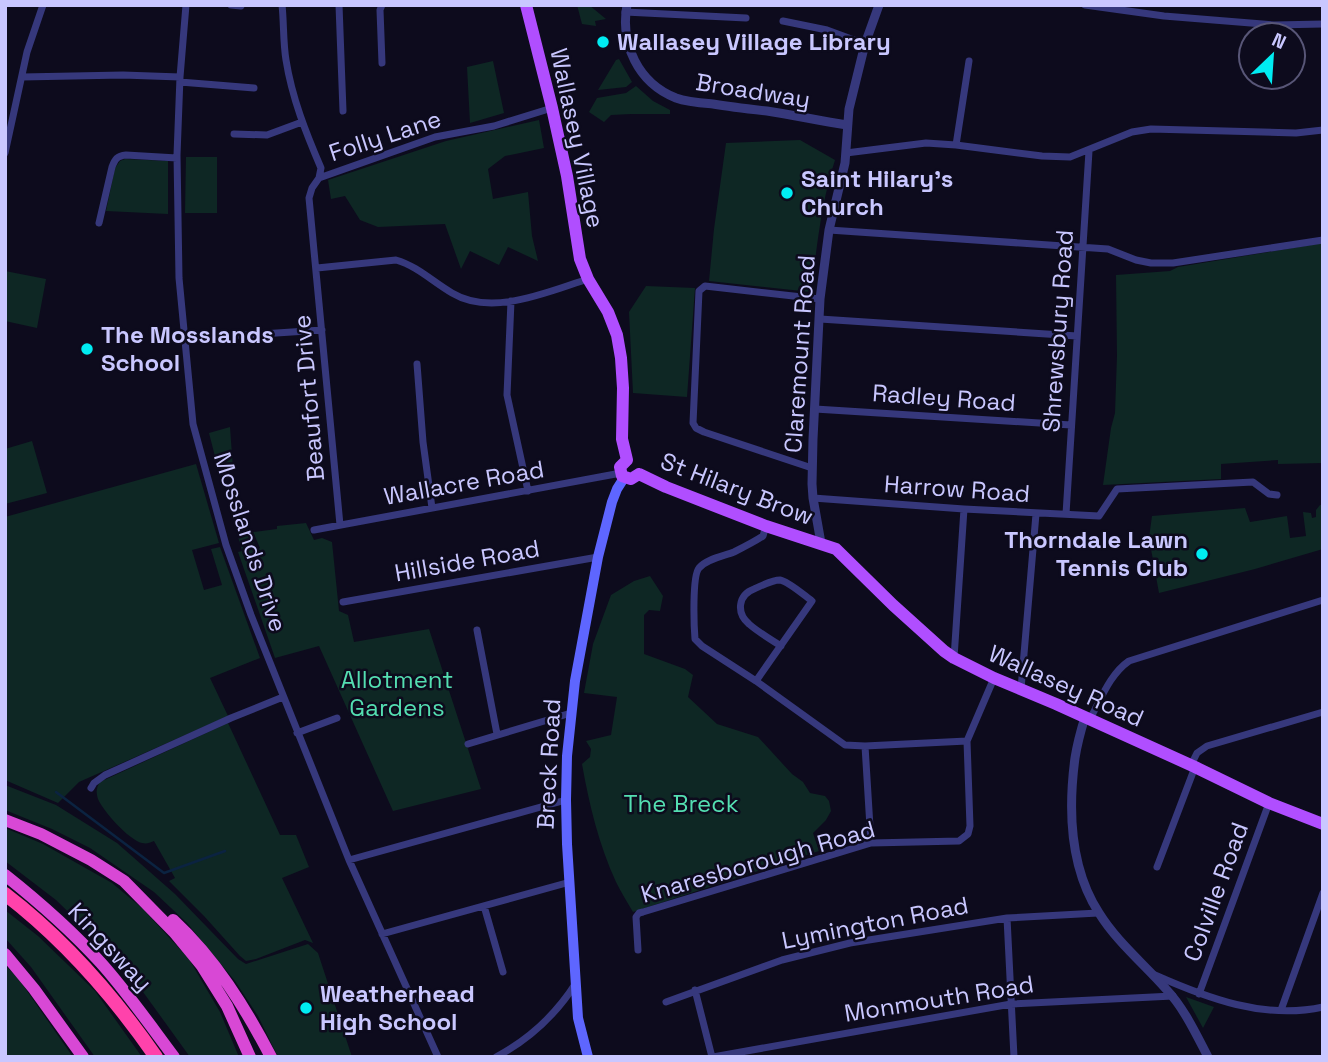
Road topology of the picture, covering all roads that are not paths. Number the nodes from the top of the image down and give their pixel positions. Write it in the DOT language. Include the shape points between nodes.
graph roads {
  1 [pos="43,5"];
  2 [pos="186,5"];
  3 [pos="231,5"];
  4 [pos="282,5"];
  5 [pos="338,5"];
  6 [pos="382,5"];
  7 [pos="526,5"];
  8 [pos="879,5"];
  9 [pos="1085,5"];
  10 [pos="241,6"];
  11 [pos="626,9"];
  12 [pos="746,18"];
  13 [pos="783,21"];
  14 [pos="1323,24"];
  15 [pos="865,44"];
  16 [pos="969,61"];
  17 [pos="382,63"];
  18 [pos="22,78"];
  19 [pos="180,80"];
  20 [pos="254,88"];
  21 [pos="552,108"];
  22 [pos="343,111"];
  23 [pos="302,122"];
  24 [pos="847,125"];
  25 [pos="1323,130"];
  26 [pos="234,134"];
  27 [pos="956,145"];
  28 [pos="1089,150"];
  29 [pos="5,153"];
  30 [pos="846,153"];
  31 [pos="177,158"];
  32 [pos="319,178"];
  33 [pos="99,223"];
  34 [pos="829,230"];
  35 [pos="1323,240"];
  36 [pos="1083,247"];
  37 [pos="317,268"];
  38 [pos="588,279"];
  39 [pos="820,299"];
  40 [pos="510,301"];
  41 [pos="820,319"];
  42 [pos="322,330"];
  43 [pos="1077,336"];
  44 [pos="183,339"];
  45 [pos="417,363"];
  46 [pos="815,409"];
  47 [pos="1071,425"];
  48 [pos="627,460"];
  49 [pos="812,468"];
  50 [pos="639,474"];
  51 [pos="623,476"];
  52 [pos="528,491"];
  53 [pos="1277,495"];
  54 [pos="813,498"];
  55 [pos="432,508"];
  56 [pos="964,509"];
  57 [pos="1036,514"];
  58 [pos="1066,514"];
  59 [pos="340,526"];
  60 [pos="766,526"];
  61 [pos="314,530"];
  62 [pos="821,543"];
  63 [pos="598,557"];
  64 [pos="1323,600"];
  65 [pos="343,602"];
  66 [pos="477,630"];
  67 [pos="780,646"];
  68 [pos="954,658"];
  69 [pos="994,678"];
  70 [pos="756,681"];
  71 [pos="1021,689"];
  72 [pos="283,697"];
  73 [pos="1323,712"];
  74 [pos="571,713"];
  75 [pos="337,718"];
  76 [pos="1087,718"];
  77 [pos="298,733"];
  78 [pos="497,734"];
  79 [pos="967,741"];
  80 [pos="468,744"];
  81 [pos="865,746"];
  82 [pos="1193,766"];
  83 [pos="91,788"];
  84 [pos="566,800"];
  85 [pos="1269,803"];
  86 [pos="5,820"];
  87 [pos="1323,824"];
  88 [pos="871,843"];
  89 [pos="349,860"];
  90 [pos="1157,867"];
  91 [pos="5,875"];
  92 [pos="124,881"];
  93 [pos="570,882"];
  94 [pos="1323,893"];
  95 [pos="5,894"];
  96 [pos="484,906"];
  97 [pos="1098,913"];
  98 [pos="1007,918"];
  99 [pos="382,934"];
  100 [pos="638,950"];
  101 [pos="5,954"];
  102 [pos="503,972"];
  103 [pos="1153,974"];
  104 [pos="576,982"];
  105 [pos="695,990"];
  106 [pos="1199,994"];
  107 [pos="1173,996"];
  108 [pos="666,1002"];
  109 [pos="1011,1004"];
  110 [pos="1323,1007"];
  111 [pos="1281,1010"];
  112 [pos="82,1057"];
  113 [pos="156,1057"];
  114 [pos="174,1057"];
  115 [pos="250,1057"];
  116 [pos="271,1057"];
  117 [pos="438,1057"];
  118 [pos="496,1057"];
  119 [pos="588,1057"];
  120 [pos="713,1057"];
  121 [pos="1014,1057"];
  122 [pos="1208,1057"];
  1 -- 18 [label="street"];
  2 -- 19 [label="street, Mosslands Drive"];
  3 -- 10 [label="street"];
  4 -- 23 [label="street" via="286,58"];
  5 -- 22 [label="street"];
  6 -- 17 [label="street"];
  7 -- 21 [label="main road, Wallasey Village"];
  8 -- 15 [label="street, Claremount Road"];
  9 -- 14 [label="street" via="1274,25"];
  11 -- 12 [label="street"];
  11 -- 24 [label="street, Broadway" via="625,32 632,56 643,75 675,98"];
  13 -- 15 [label="street"];
  15 -- 24 [label="street, Claremount Road"];
  16 -- 27 [label="street"];
  18 -- 19 [label="street" via="123,75"];
  18 -- 29 [label="street"];
  19 -- 20 [label="street"];
  19 -- 31 [label="street, Mosslands Drive"];
  21 -- 32 [label="street, Folly Lane" via="494,126 435,137"];
  21 -- 38 [label="main road, Wallasey Village" via="580,259"];
  23 -- 26 [label="street" via="267,135"];
  23 -- 32 [label="street" via="321,168"];
  24 -- 30 [label="street, Claremount Road"];
  25 -- 28 [label="street" via="1151,129"];
  27 -- 28 [label="street" via="1042,156 1070,157"];
  27 -- 30 [label="street" via="926,143"];
  28 -- 36 [label="street, Shrewsbury Road"];
  30 -- 34 [label="street, Claremount Road"];
  31 -- 33 [label="street" via="119,156 112,167"];
  31 -- 44 [label="street, Mosslands Drive"];
  32 -- 37 [label="street, Folly Lane" via="309,198"];
  34 -- 36 [label="street"];
  34 -- 39 [label="street, Claremount Road"];
  35 -- 36 [label="street" via="1173,263 1136,260 1108,249"];
  36 -- 43 [label="street, Shrewsbury Road"];
  37 -- 40 [label="street" via="396,261 407,263 464,300"];
  37 -- 42 [label="street, Beaufort Drive"];
  38 -- 40 [label="street"];
  38 -- 48 [label="main road" via="617,335"];
  39 -- 41 [label="street, Claremount Road"];
  39 -- 49 [label="street" via="705,286 699,291 696,428"];
  40 -- 52 [label="street" via="507,395"];
  41 -- 43 [label="street"];
  41 -- 46 [label="street, Claremount Road"];
  42 -- 44 [label="street"];
  42 -- 59 [label="street, Beaufort Drive"];
  43 -- 47 [label="street, Shrewsbury Road"];
  44 -- 72 [label="street, Mosslands Drive" via="193,424 226,545"];
  45 -- 55 [label="street"];
  46 -- 47 [label="street, Radley Road"];
  46 -- 49 [label="street, Claremount Road"];
  47 -- 58 [label="street, Shrewsbury Road"];
  48 -- 50 [label="main road" via="637,461"];
  48 -- 51 [label="main road" via="620,467"];
  49 -- 54 [label="street, Claremount Road"];
  50 -- 51 [label="main road" via="631,480"];
  50 -- 60 [label="main road, St Hilary Brow"];
  51 -- 52 [label="street, Wallacre Road"];
  51 -- 63 [label="main road, Breck Road"];
  52 -- 55 [label="street, Wallacre Road"];
  53 -- 58 [label="street, Harrow Road" via="1253,482 1117,489 1099,516"];
  54 -- 56 [label="street, Harrow Road"];
  54 -- 62 [label="street, Claremount Road"];
  55 -- 59 [label="street, Wallacre Road"];
  56 -- 57 [label="street, Harrow Road"];
  56 -- 68 [label="street"];
  57 -- 58 [label="street, Harrow Road"];
  57 -- 71 [label="street"];
  59 -- 61 [label="street, Wallacre Road"];
  60 -- 62 [label="main road, St Hilary Brow"];
  60 -- 70 [label="street" via="763,536 699,568 695,587 695,639"];
  62 -- 68 [label="main road, Wallasey Road" via="836,549"];
  63 -- 65 [label="street, Hillside Road"];
  63 -- 74 [label="main road, Breck Road"];
  64 -- 76 [label="street" via="1129,661"];
  66 -- 78 [label="street"];
  67 -- 67 [label="street" via="812,601 778,580 749,591 741,598 740,607 748,623"];
  67 -- 70 [label="street"];
  68 -- 69 [label="main road, Wallasey Road"];
  69 -- 71 [label="main road, Wallasey Road"];
  69 -- 79 [label="street, Knaresborough Road"];
  70 -- 81 [label="street" via="845,745"];
  71 -- 76 [label="main road, Wallasey Road"];
  72 -- 77 [label="street, Mosslands Drive"];
  72 -- 83 [label="street" via="105,775"];
  73 -- 82 [label="street" via="1207,746"];
  74 -- 78 [label="street"];
  74 -- 84 [label="main road, Breck Road"];
  75 -- 77 [label="street"];
  76 -- 82 [label="main road, Wallasey Road"];
  76 -- 97 [label="street" via="1075,758 1072,824 1080,870"];
  77 -- 89 [label="street, Mosslands Drive"];
  78 -- 80 [label="street"];
  79 -- 81 [label="street"];
  79 -- 88 [label="street, Knaresborough Road" via="968,834 959,841"];
  81 -- 88 [label="street"];
  82 -- 85 [label="main road, Wallasey Road"];
  82 -- 90 [label="street"];
  84 -- 89 [label="street"];
  84 -- 93 [label="main road, Breck Road"];
  85 -- 87 [label="main road, Wallasey Road"];
  85 -- 106 [label="street, Colville Road"];
  86 -- 92 [label="highway" via="41,834"];
  88 -- 100 [label="street, Knaresborough Road" via="639,914"];
  89 -- 99 [label="street, Mosslands Drive"];
  91 -- 114 [label="highway, Kingsway" via="102,964"];
  92 -- 115 [label="highway" via="202,966"];
  92 -- 116 [label="highway" via="207,955"];
  93 -- 96 [label="street"];
  93 -- 104 [label="main road, Breck Road"];
  94 -- 111 [label="street"];
  95 -- 113 [label="highway" via="89,971"];
  96 -- 99 [label="street"];
  96 -- 102 [label="street"];
  97 -- 98 [label="street, Lymington Road"];
  97 -- 103 [label="street"];
  98 -- 105 [label="street, Lymington Road" via="850,943"];
  98 -- 109 [label="street"];
  99 -- 117 [label="street, Mosslands Drive"];
  101 -- 112 [label="highway"];
  103 -- 106 [label="street"];
  103 -- 107 [label="street"];
  104 -- 118 [label="street" via="539,1028"];
  104 -- 119 [label="main road, Breck Road" via="578,1018"];
  105 -- 108 [label="street, Lymington Road"];
  105 -- 120 [label="street"];
  106 -- 111 [label="street" via="1248,1008"];
  107 -- 109 [label="street, Monmouth Road"];
  107 -- 122 [label="street"];
  109 -- 120 [label="street, Monmouth Road"];
  109 -- 121 [label="street"];
  110 -- 111 [label="street"];
}
